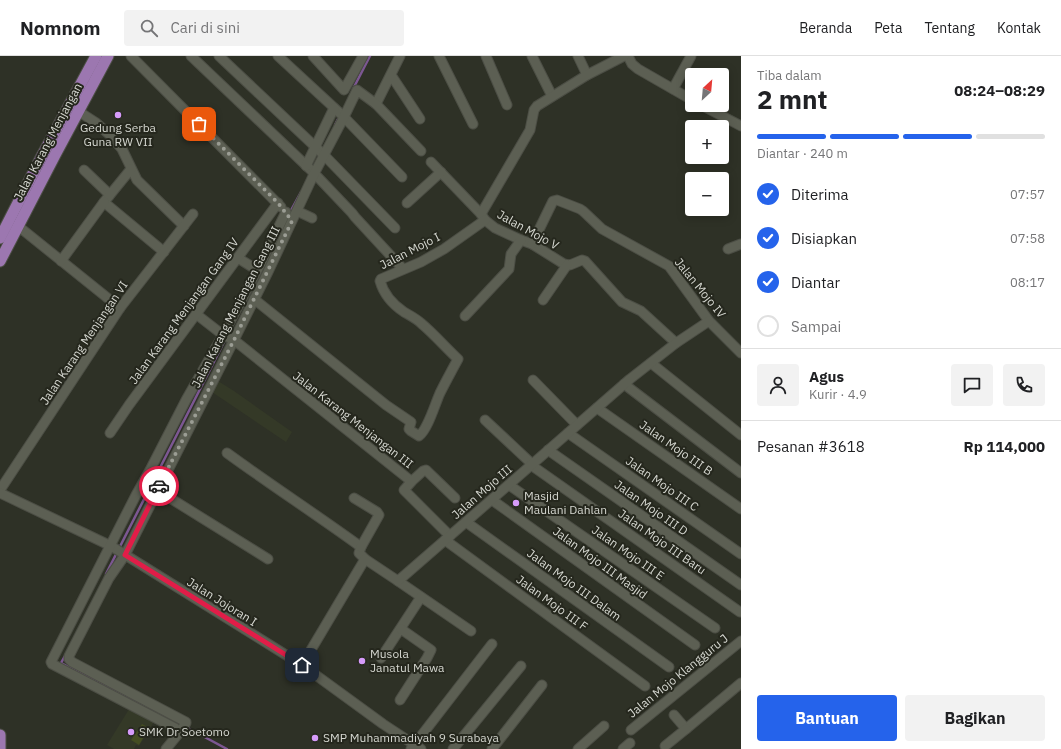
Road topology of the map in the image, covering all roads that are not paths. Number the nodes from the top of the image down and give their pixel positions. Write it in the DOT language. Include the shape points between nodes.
graph roads {
  1 [pos="108,56"];
  2 [pos="131,56"];
  3 [pos="191,56"];
  4 [pos="219,56"];
  5 [pos="278,56"];
  6 [pos="313,56"];
  7 [pos="400,56"];
  8 [pos="439,56"];
  9 [pos="486,56"];
  10 [pos="532,56"];
  11 [pos="578,56"];
  12 [pos="623,56"];
  13 [pos="691,56"];
  14 [pos="361,57"];
  15 [pos="97,62"];
  16 [pos="391,74"];
  17 [pos="588,75"];
  18 [pos="351,87"];
  19 [pos="673,89"];
  20 [pos="552,96"];
  21 [pos="685,96"];
  22 [pos="376,104"];
  23 [pos="507,105"];
  24 [pos="78,111"];
  25 [pos="339,112"];
  26 [pos="714,112"];
  27 [pos="420,119"];
  28 [pos="474,124"];
  29 [pos="741,126"];
  30 [pos="320,151"];
  31 [pos="421,151"];
  32 [pos="430,162"];
  33 [pos="131,169"];
  34 [pos="84,170"];
  35 [pos="310,170"];
  36 [pos="441,172"];
  37 [pos="402,177"];
  38 [pos="107,199"];
  39 [pos="278,203"];
  40 [pos="407,203"];
  41 [pos="297,211"];
  42 [pos="194,214"];
  43 [pos="289,216"];
  44 [pos="483,217"];
  45 [pos="312,218"];
  46 [pos="18,226"];
  47 [pos="184,226"];
  48 [pos="395,228"];
  49 [pos="0,238"];
  50 [pos="521,240"];
  51 [pos="532,244"];
  52 [pos="741,244"];
  53 [pos="728,249"];
  54 [pos="164,252"];
  55 [pos="238,258"];
  56 [pos="0,261"];
  57 [pos="61,261"];
  58 [pos="567,265"];
  59 [pos="403,269"];
  60 [pos="257,270"];
  61 [pos="254,299"];
  62 [pos="544,300"];
  63 [pos="120,308"];
  64 [pos="196,314"];
  65 [pos="465,316"];
  66 [pos="709,320"];
  67 [pos="228,337"];
  68 [pos="676,343"];
  69 [pos="741,353"];
  70 [pos="651,363"];
  71 [pos="533,380"];
  72 [pos="624,384"];
  73 [pos="187,401"];
  74 [pos="198,408"];
  75 [pos="597,408"];
  76 [pos="485,420"];
  77 [pos="577,425"];
  78 [pos="110,433"];
  79 [pos="568,433"];
  80 [pos="741,435"];
  81 [pos="548,450"];
  82 [pos="227,453"];
  83 [pos="531,465"];
  84 [pos="152,471"];
  85 [pos="741,473"];
  86 [pos="163,477"];
  87 [pos="411,481"];
  88 [pos="509,484"];
  89 [pos="0,490"];
  90 [pos="157,490"];
  91 [pos="0,494"];
  92 [pos="354,498"];
  93 [pos="456,498"];
  94 [pos="492,500"];
  95 [pos="741,508"];
  96 [pos="466,522"];
  97 [pos="447,538"];
  98 [pos="111,546"];
  99 [pos="361,547"];
  100 [pos="124,554"];
  101 [pos="741,554"];
  102 [pos="268,559"];
  103 [pos="365,559"];
  104 [pos="398,581"];
  105 [pos="741,585"];
  106 [pos="421,597"];
  107 [pos="740,612"];
  108 [pos="715,628"];
  109 [pos="400,629"];
  110 [pos="471,631"];
  111 [pos="741,641"];
  112 [pos="492,644"];
  113 [pos="695,645"];
  114 [pos="381,658"];
  115 [pos="302,665"];
  116 [pos="68,666"];
  117 [pos="521,666"];
  118 [pos="669,667"];
  119 [pos="741,683"];
  120 [pos="542,685"];
  121 [pos="645,686"];
  122 [pos="400,700"];
  123 [pos="674,715"];
  124 [pos="604,726"];
  125 [pos="686,729"];
  126 [pos="631,730"];
  127 [pos="180,732"];
  128 [pos="0,735"];
  129 [pos="665,746"];
  130 [pos="415,747"];
  131 [pos="0,749"];
  132 [pos="166,749"];
  133 [pos="453,749"];
  134 [pos="492,749"];
  135 [pos="578,749"];
  1 -- 15 [label="main road, Jalan Karang Menjangan"];
  2 -- 39 [label="street"];
  3 -- 35 [label="street"];
  4 -- 30 [label="street"];
  5 -- 25 [label="street"];
  6 -- 18 [label="street" via="343,90"];
  7 -- 16 [label="street"];
  8 -- 28 [label="street"];
  9 -- 23 [label="street"];
  10 -- 20 [label="street"];
  11 -- 17 [label="street"];
  12 -- 17 [label="street"];
  12 -- 19 [label="street" via="633,66"];
  13 -- 19 [label="street"];
  14 -- 18 [label="street"];
  15 -- 24 [label="main road, Jalan Karang Menjangan"];
  15 -- 49 [label="main road, Jalan Karang Menjangan" via="43,154"];
  16 -- 22 [label="street"];
  16 -- 27 [label="street"];
  17 -- 20 [label="street"];
  18 -- 22 [label="street"];
  18 -- 25 [label="street"];
  19 -- 21 [label="street"];
  20 -- 44 [label="street" via="535,109 527,136"];
  22 -- 31 [label="street"];
  24 -- 33 [label="street" via="110,135 122,149"];
  24 -- 46 [label="main road, Jalan Karang Menjangan"];
  25 -- 30 [label="street"];
  25 -- 30 [label="street"];
  25 -- 37 [label="street"];
  26 -- 29 [label="street"];
  30 -- 35 [label="street, Jalan Karang Menjangan Gang III"];
  30 -- 48 [label="street"];
  32 -- 36 [label="street, Jalan Mojo V"];
  33 -- 38 [label="street"];
  33 -- 47 [label="street" via="140,184"];
  34 -- 38 [label="street" via="109,194"];
  35 -- 41 [label="street, Jalan Karang Menjangan Gang III"];
  35 -- 59 [label="street"];
  36 -- 40 [label="street"];
  36 -- 44 [label="street, Jalan Mojo V"];
  38 -- 54 [label="street"];
  38 -- 57 [label="street"];
  39 -- 43 [label="street"];
  39 -- 55 [label="street, Jalan Karang Menjangan Gang IV"];
  41 -- 43 [label="street, Jalan Karang Menjangan Gang III"];
  41 -- 45 [label="street"];
  42 -- 47 [label="street, Jalan Karang Menjangan VI"];
  43 -- 60 [label="street"];
  43 -- 61 [label="street, Jalan Karang Menjangan Gang III"];
  44 -- 50 [label="street, Jalan Mojo V" via="495,228"];
  44 -- 59 [label="street, Jalan Mojo I" via="444,249"];
  46 -- 56 [label="main road, Jalan Karang Menjangan"];
  46 -- 57 [label="street"];
  47 -- 54 [label="street, Jalan Karang Menjangan VI"];
  50 -- 51 [label="street, Jalan Mojo V"];
  50 -- 65 [label="street" via="511,254 509,269"];
  51 -- 58 [label="street, Jalan Mojo V"];
  51 -- 66 [label="street, Jalan Mojo IV" via="553,201 576,207 602,229 669,266"];
  52 -- 53 [label="street"];
  54 -- 63 [label="street, Jalan Karang Menjangan VI"];
  55 -- 60 [label="street"];
  55 -- 64 [label="street, Jalan Karang Menjangan Gang IV"];
  57 -- 63 [label="street"];
  58 -- 62 [label="street"];
  58 -- 68 [label="street, Jalan Mojo V" via="585,261 622,302 641,311"];
  59 -- 61 [label="street, Jalan Mojo I" via="380,280 386,295 395,306 423,324 458,359 419,436 408,429 411,422 386,406"];
  60 -- 67 [label="street"];
  61 -- 67 [label="street, Jalan Karang Menjangan Gang III"];
  63 -- 89 [label="street, Jalan Karang Menjangan VI"];
  64 -- 67 [label="street, Jalan Karang Menjangan III"];
  64 -- 78 [label="street, Jalan Karang Menjangan Gang IV"];
  66 -- 68 [label="street, Jalan Mojo III"];
  66 -- 69 [label="street, Jalan Mojo IV"];
  67 -- 73 [label="street"];
  67 -- 74 [label="street, Jalan Karang Menjangan Gang III"];
  67 -- 87 [label="street, Jalan Karang Menjangan III"];
  68 -- 70 [label="street, Jalan Mojo III"];
  70 -- 72 [label="street, Jalan Mojo III"];
  70 -- 80 [label="street"];
  71 -- 77 [label="street"];
  72 -- 75 [label="street, Jalan Mojo III"];
  72 -- 85 [label="street"];
  73 -- 74 [label="street"];
  73 -- 84 [label="street"];
  74 -- 86 [label="street, Jalan Karang Menjangan Gang III"];
  75 -- 77 [label="street, Jalan Mojo III"];
  75 -- 95 [label="street, Jalan Mojo III B"];
  76 -- 83 [label="street, Jalan Mojo III Baru"];
  77 -- 79 [label="street, Jalan Mojo III"];
  79 -- 81 [label="street, Jalan Mojo III"];
  79 -- 101 [label="street, Jalan Mojo III C"];
  81 -- 83 [label="street, Jalan Mojo III"];
  81 -- 105 [label="street, Jalan Mojo III D"];
  82 -- 99 [label="street"];
  83 -- 88 [label="street, Jalan Mojo III"];
  83 -- 107 [label="street, Jalan Mojo III Baru"];
  84 -- 86 [label="street"];
  84 -- 98 [label="street" via="136,495"];
  86 -- 90 [label="street, Jalan Karang Menjangan Gang III"];
  87 -- 93 [label="street, Jalan Karang Menjangan III" via="423,471 427,471"];
  87 -- 97 [label="street, Jalan Mojo III F" via="405,490"];
  88 -- 94 [label="street, Jalan Mojo III"];
  88 -- 108 [label="street, Jalan Mojo III E"];
  90 -- 100 [label="street, Jalan Karang Menjangan Gang III"];
  90 -- 102 [label="street"];
  91 -- 98 [label="street, Jalan Jojoran I"];
  92 -- 99 [label="street" via="379,513"];
  94 -- 96 [label="street, Jalan Mojo III"];
  94 -- 113 [label="street, Jalan Mojo III Masjid"];
  96 -- 97 [label="street, Jalan Mojo III"];
  96 -- 118 [label="street, Jalan Mojo III Dalam"];
  97 -- 104 [label="street, Jalan Mojo III"];
  97 -- 121 [label="street, Jalan Mojo III F"];
  98 -- 100 [label="street, Jalan Jojoran I"];
  98 -- 116 [label="street" via="51,662"];
  99 -- 103 [label="street" via="359,553"];
  100 -- 115 [label="street, Jalan Jojoran I"];
  100 -- 116 [label="street, Jalan Karang Menjangan Gang III" via="69,656"];
  103 -- 104 [label="street"];
  103 -- 115 [label="street"];
  104 -- 106 [label="street"];
  106 -- 109 [label="street"];
  106 -- 110 [label="street"];
  109 -- 114 [label="street"];
  109 -- 122 [label="street" via="431,650"];
  111 -- 126 [label="street, Jalan Mojo Klangguru J"];
  112 -- 130 [label="street"];
  115 -- 130 [label="street, Jalan Jojoran I"];
  116 -- 127 [label="street"];
  116 -- 127 [label="street" via="182,719 186,723"];
  117 -- 133 [label="street"];
  119 -- 125 [label="street"];
  120 -- 134 [label="street"];
  123 -- 125 [label="street"];
  124 -- 135 [label="street"];
  125 -- 129 [label="street"];
  127 -- 132 [label="street"];
  128 -- 131 [label="main road"];
}
